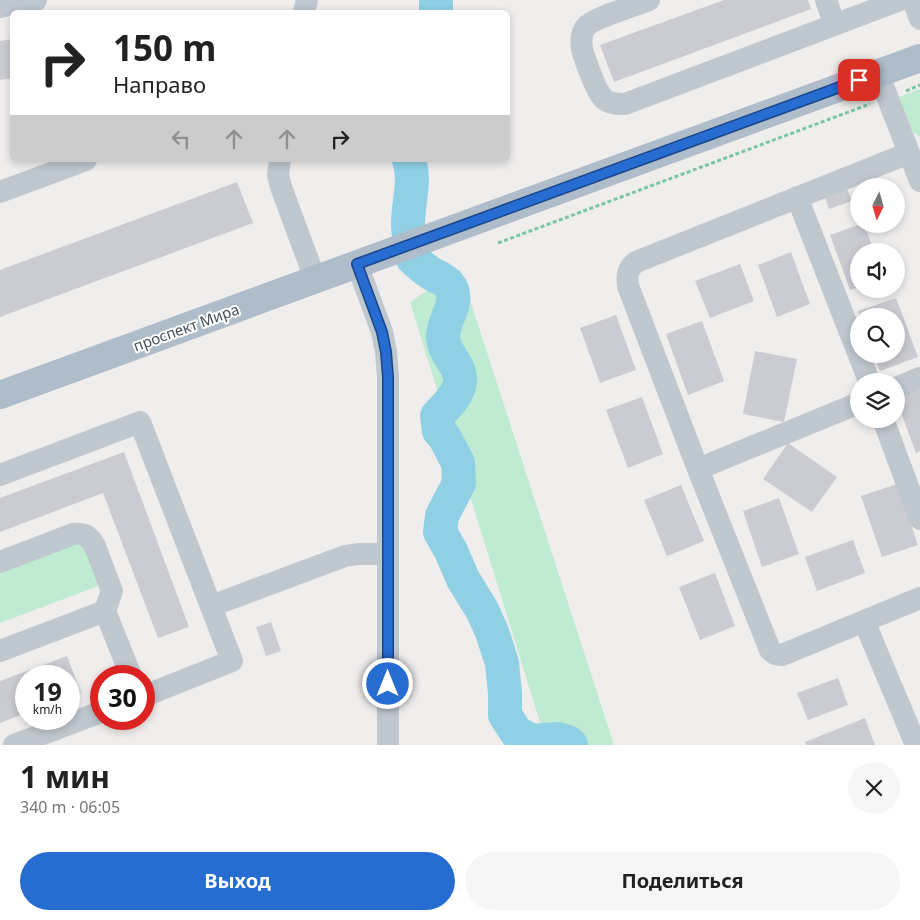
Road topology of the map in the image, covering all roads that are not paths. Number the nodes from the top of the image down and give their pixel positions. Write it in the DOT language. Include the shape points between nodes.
graph roads {
  1 [pos="36,0"];
  2 [pos="650,0"];
  3 [pos="826,0"];
  4 [pos="900,0"];
  5 [pos="913,0"];
  6 [pos="0,7"];
  7 [pos="920,19"];
  8 [pos="835,25"];
  9 [pos="920,58"];
  10 [pos="882,86"];
  11 [pos="908,153"];
  12 [pos="81,162"];
  13 [pos="280,162"];
  14 [pos="920,181"];
  15 [pos="0,192"];
  16 [pos="797,198"];
  17 [pos="365,261"];
  18 [pos="315,280"];
  19 [pos="866,373"];
  20 [pos="920,378"];
  21 [pos="905,384"];
  22 [pos="0,395"];
  23 [pos="850,407"];
  24 [pos="886,428"];
  25 [pos="698,469"];
  26 [pos="0,475"];
  27 [pos="920,519"];
  28 [pos="388,554"];
  29 [pos="0,562"];
  30 [pos="920,598"];
  31 [pos="211,606"];
  32 [pos="105,611"];
  33 [pos="864,621"];
  34 [pos="0,651"];
  35 [pos="127,665"];
  36 [pos="155,692"];
  37 [pos="90,716"];
  38 [pos="14,745"];
  39 [pos="388,745"];
  40 [pos="916,745"];
  1 -- 6 [label="street"];
  2 -- 8 [label="street" via="595,20 585,27 582,48 599,94 605,100 625,104"];
  3 -- 8 [label="street"];
  4 -- 8 [label="street"];
  5 -- 7 [label="street"];
  9 -- 10 [label="main road"];
  10 -- 11 [label="street"];
  10 -- 17 [label="main road, проспект Мира" via="466,224"];
  11 -- 14 [label="street"];
  11 -- 16 [label="street"];
  12 -- 15 [label="street"];
  13 -- 18 [label="street" via="281,187"];
  16 -- 19 [label="street"];
  16 -- 25 [label="street" via="628,268 628,286"];
  17 -- 18 [label="main road, проспект Мира"];
  17 -- 28 [label="street" via="386,352 388,377"];
  18 -- 22 [label="main road, проспект Мира"];
  20 -- 21 [label="street"];
  23 -- 25 [label="street"];
  24 -- 27 [label="street"];
  25 -- 33 [label="street" via="770,650 782,655"];
  26 -- 31 [label="street" via="140,422"];
  28 -- 31 [label="street" via="345,556"];
  28 -- 39 [label="street"];
  29 -- 32 [label="street" via="82,533 94,544 112,591"];
  30 -- 33 [label="street"];
  31 -- 36 [label="street" via="232,661"];
  32 -- 34 [label="street"];
  32 -- 35 [label="street"];
  33 -- 40 [label="street"];
  37 -- 38 [label="street"];
}
